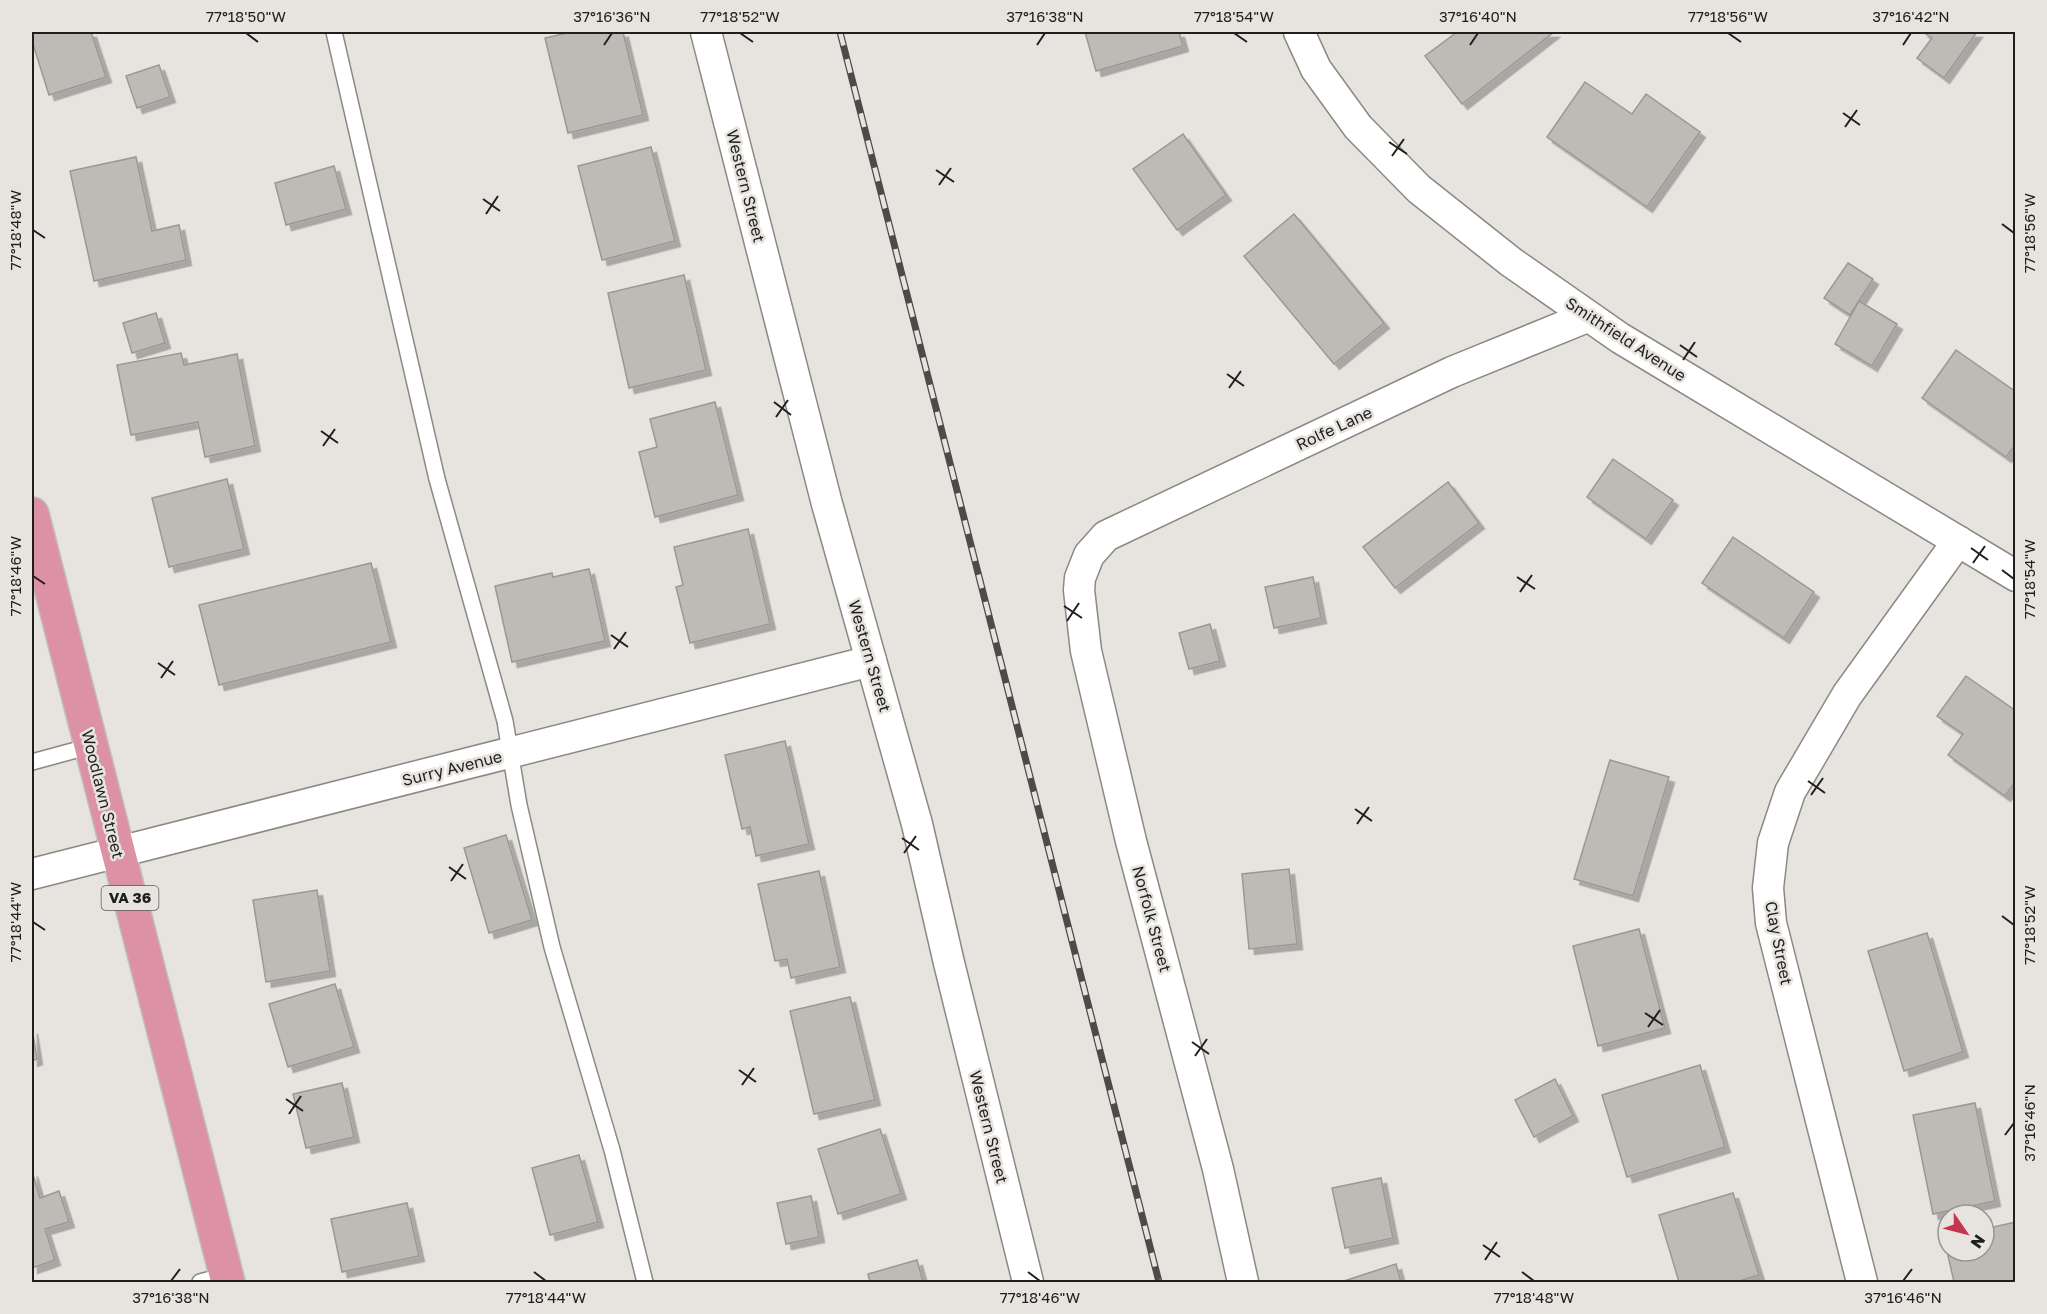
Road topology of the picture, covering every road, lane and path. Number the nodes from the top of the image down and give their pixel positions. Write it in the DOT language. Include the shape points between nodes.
graph roads {
  1 [pos="334,32"];
  2 [pos="706,32"];
  3 [pos="1299,32"];
  4 [pos="1587,317"];
  5 [pos="32,514"];
  6 [pos="1958,542"];
  7 [pos="1089,555"];
  8 [pos="2016,576"];
  9 [pos="871,661"];
  10 [pos="91,746"];
  11 [pos="510,753"];
  12 [pos="32,762"];
  13 [pos="118,851"];
  14 [pos="32,874"];
  15 [pos="218,1280"];
  16 [pos="645,1282"];
  17 [pos="1028,1282"];
  18 [pos="1244,1282"];
  19 [pos="1862,1282"];
  1 -- 11 [label="lane" via="438,479 505,721"];
  2 -- 9 [label="street, Western Street"];
  3 -- 4 [label="street, Smithfield Avenue" via="1316,69 1358,127 1419,189"];
  4 -- 6 [label="street, Smithfield Avenue"];
  4 -- 7 [label="street, Rolfe Lane" via="1452,372 1106,536"];
  5 -- 10 [label="highway, Woodlawn Street / VA 36"];
  6 -- 8 [label="street, Smithfield Avenue"];
  6 -- 19 [label="street, Clay Street" via="1847,695 1790,792 1773,843 1768,888 1772,924"];
  7 -- 18 [label="street, Norfolk Street" via="1079,590 1086,651"];
  9 -- 11 [label="street, Surry Avenue"];
  9 -- 17 [label="street, Western Street" via="917,824"];
  10 -- 12 [label="lane"];
  10 -- 13 [label="highway, Woodlawn Street / VA 36"];
  11 -- 13 [label="street, Surry Avenue"];
  11 -- 16 [label="lane" via="552,947 612,1150"];
  13 -- 14 [label="street, Surry Avenue"];
  13 -- 15 [label="highway, Woodlawn Street / VA 36"];
}
